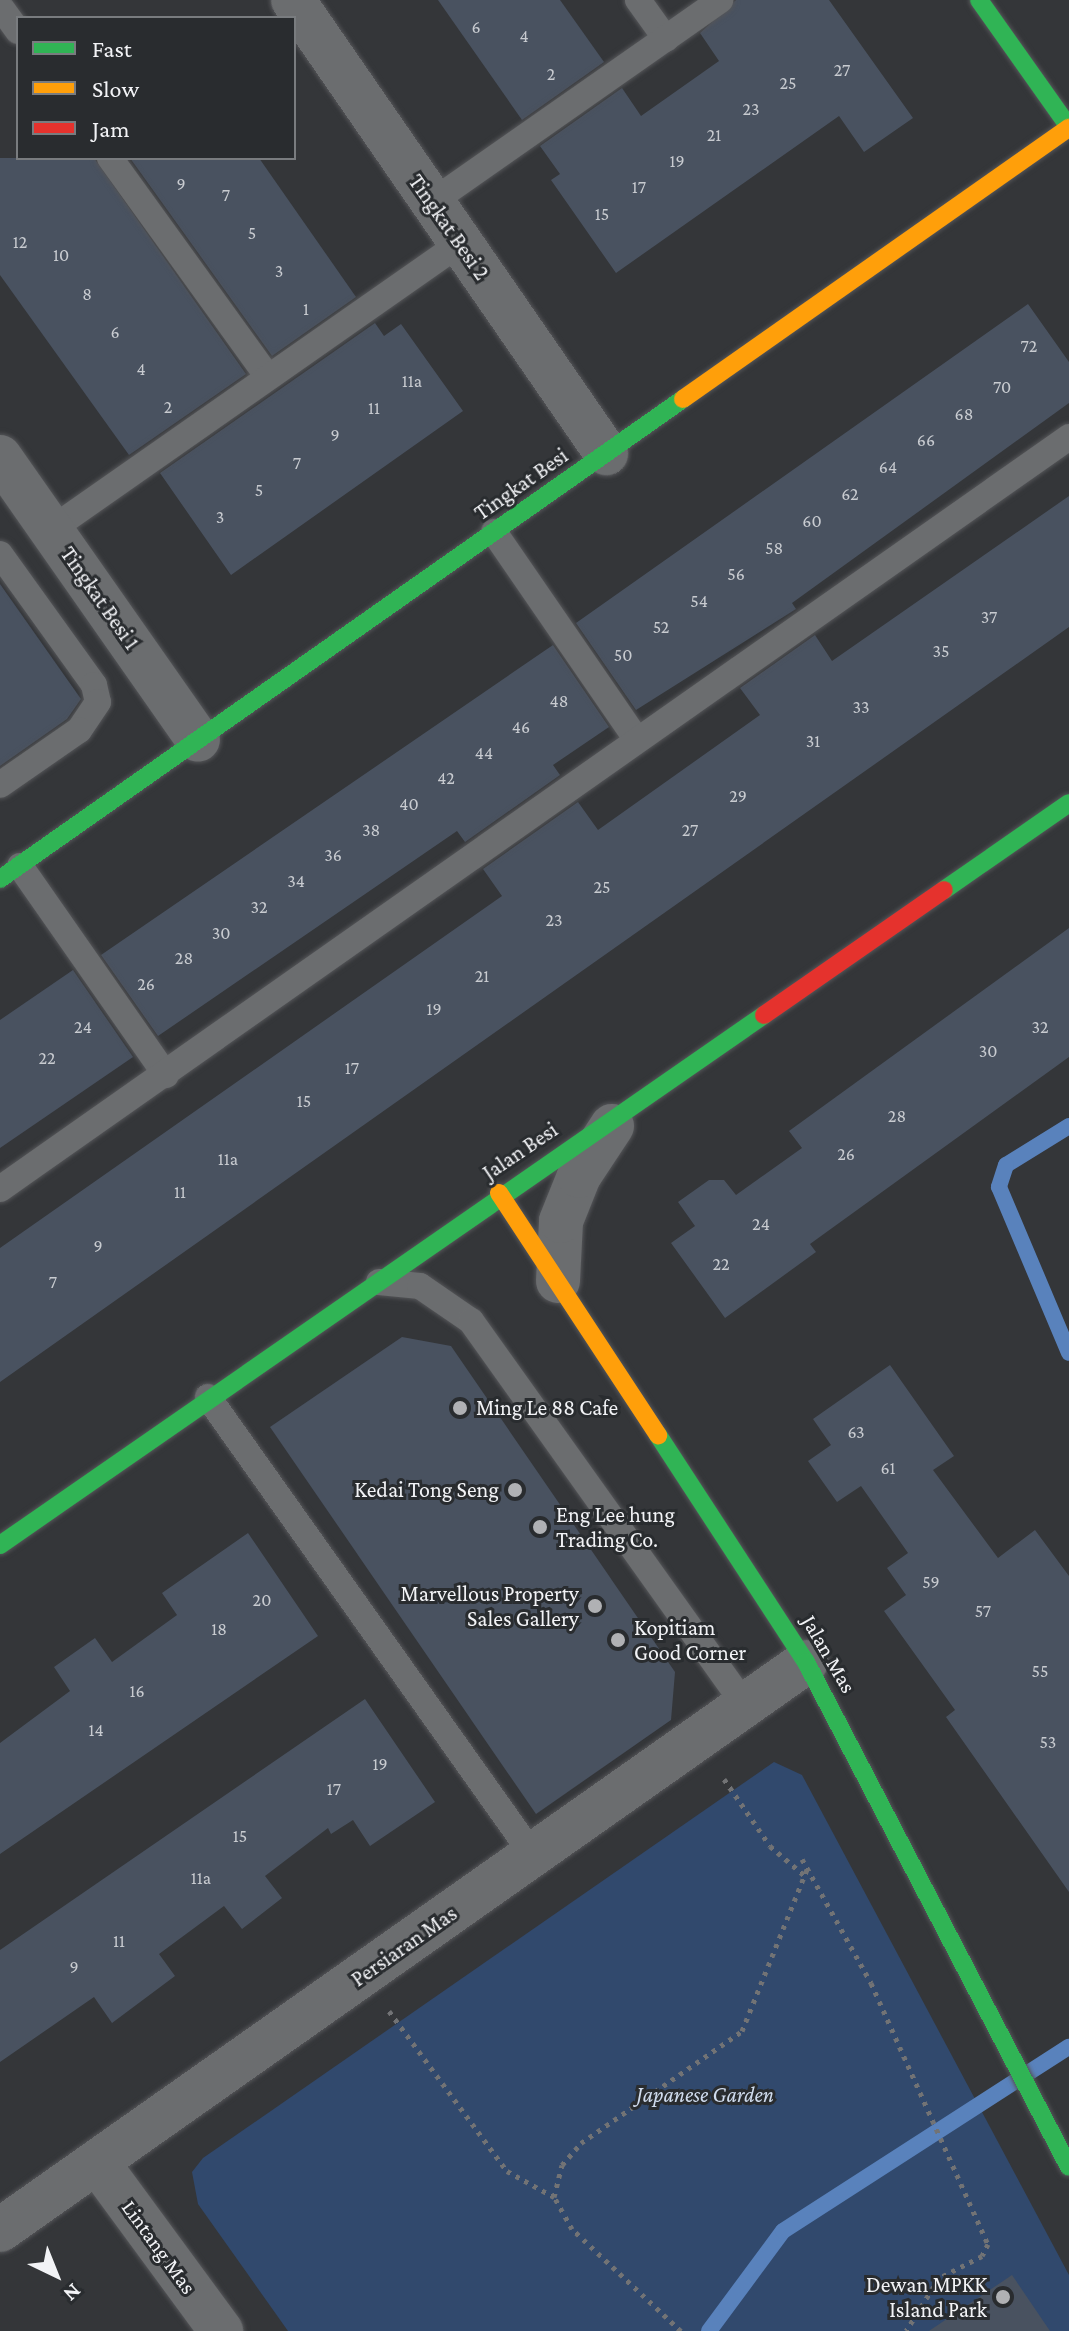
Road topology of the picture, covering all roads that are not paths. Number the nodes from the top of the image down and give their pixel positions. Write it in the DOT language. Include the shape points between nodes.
graph roads {
  1 [pos="293,0"];
  2 [pos="638,0"];
  3 [pos="720,0"];
  4 [pos="979,0"];
  5 [pos="6,6"];
  6 [pos="16,27"];
  7 [pos="666,39"];
  8 [pos="1069,127"];
  9 [pos="111,160"];
  10 [pos="432,202"];
  11 [pos="461,243"];
  12 [pos="267,376"];
  13 [pos="1069,437"];
  14 [pos="606,453"];
  15 [pos="0,457"];
  16 [pos="52,529"];
  17 [pos="494,532"];
  18 [pos="0,554"];
  19 [pos="635,737"];
  20 [pos="198,740"];
  21 [pos="0,785"];
  22 [pos="1069,803"];
  23 [pos="10,872"];
  24 [pos="166,1075"];
  25 [pos="612,1126"];
  26 [pos="0,1189"];
  27 [pos="499,1193"];
  28 [pos="558,1281"];
  29 [pos="371,1282"];
  30 [pos="208,1397"];
  31 [pos="0,1545"];
  32 [pos="806,1662"];
  33 [pos="745,1705"];
  34 [pos="533,1855"];
  35 [pos="97,2162"];
  36 [pos="1069,2167"];
  37 [pos="0,2230"];
  38 [pos="221,2331"];
  1 -- 10 [label="street, Tingkat Besi 2"];
  2 -- 7 [label="lane"];
  3 -- 7 [label="lane"];
  4 -- 8 [label="street"];
  5 -- 6 [label="lane"];
  7 -- 10 [label="lane"];
  8 -- 14 [label="street, Tingkat Besi"];
  9 -- 12 [label="lane"];
  10 -- 11 [label="street, Tingkat Besi 2"];
  11 -- 12 [label="lane"];
  11 -- 14 [label="street, Tingkat Besi 2"];
  12 -- 16 [label="lane"];
  13 -- 19 [label="lane"];
  14 -- 17 [label="street, Tingkat Besi"];
  15 -- 16 [label="street, Tingkat Besi 1"];
  16 -- 20 [label="street, Tingkat Besi 1"];
  17 -- 19 [label="lane"];
  17 -- 20 [label="street, Tingkat Besi"];
  18 -- 21 [label="lane" via="94,685 98,702 79,730"];
  19 -- 24 [label="lane"];
  20 -- 23 [label="street, Tingkat Besi"];
  22 -- 25 [label="street, Jalan Besi"];
  23 -- 24 [label="lane"];
  24 -- 26 [label="lane"];
  25 -- 27 [label="street, Jalan Besi"];
  25 -- 28 [label="street" via="579,1176 561,1221"];
  27 -- 28 [label="street, Jalan Mas"];
  27 -- 29 [label="street, Jalan Besi"];
  28 -- 32 [label="street, Jalan Mas"];
  29 -- 30 [label="street, Jalan Besi"];
  29 -- 33 [label="lane" via="420,1286 471,1321"];
  30 -- 31 [label="street, Jalan Besi"];
  30 -- 34 [label="lane"];
  32 -- 33 [label="street, Persiaran Mas"];
  32 -- 36 [label="street, Jalan Mas"];
  33 -- 34 [label="street, Persiaran Mas"];
  34 -- 35 [label="street, Persiaran Mas"];
  35 -- 37 [label="street, Persiaran Mas"];
  35 -- 38 [label="street, Lintang Mas"];
}
